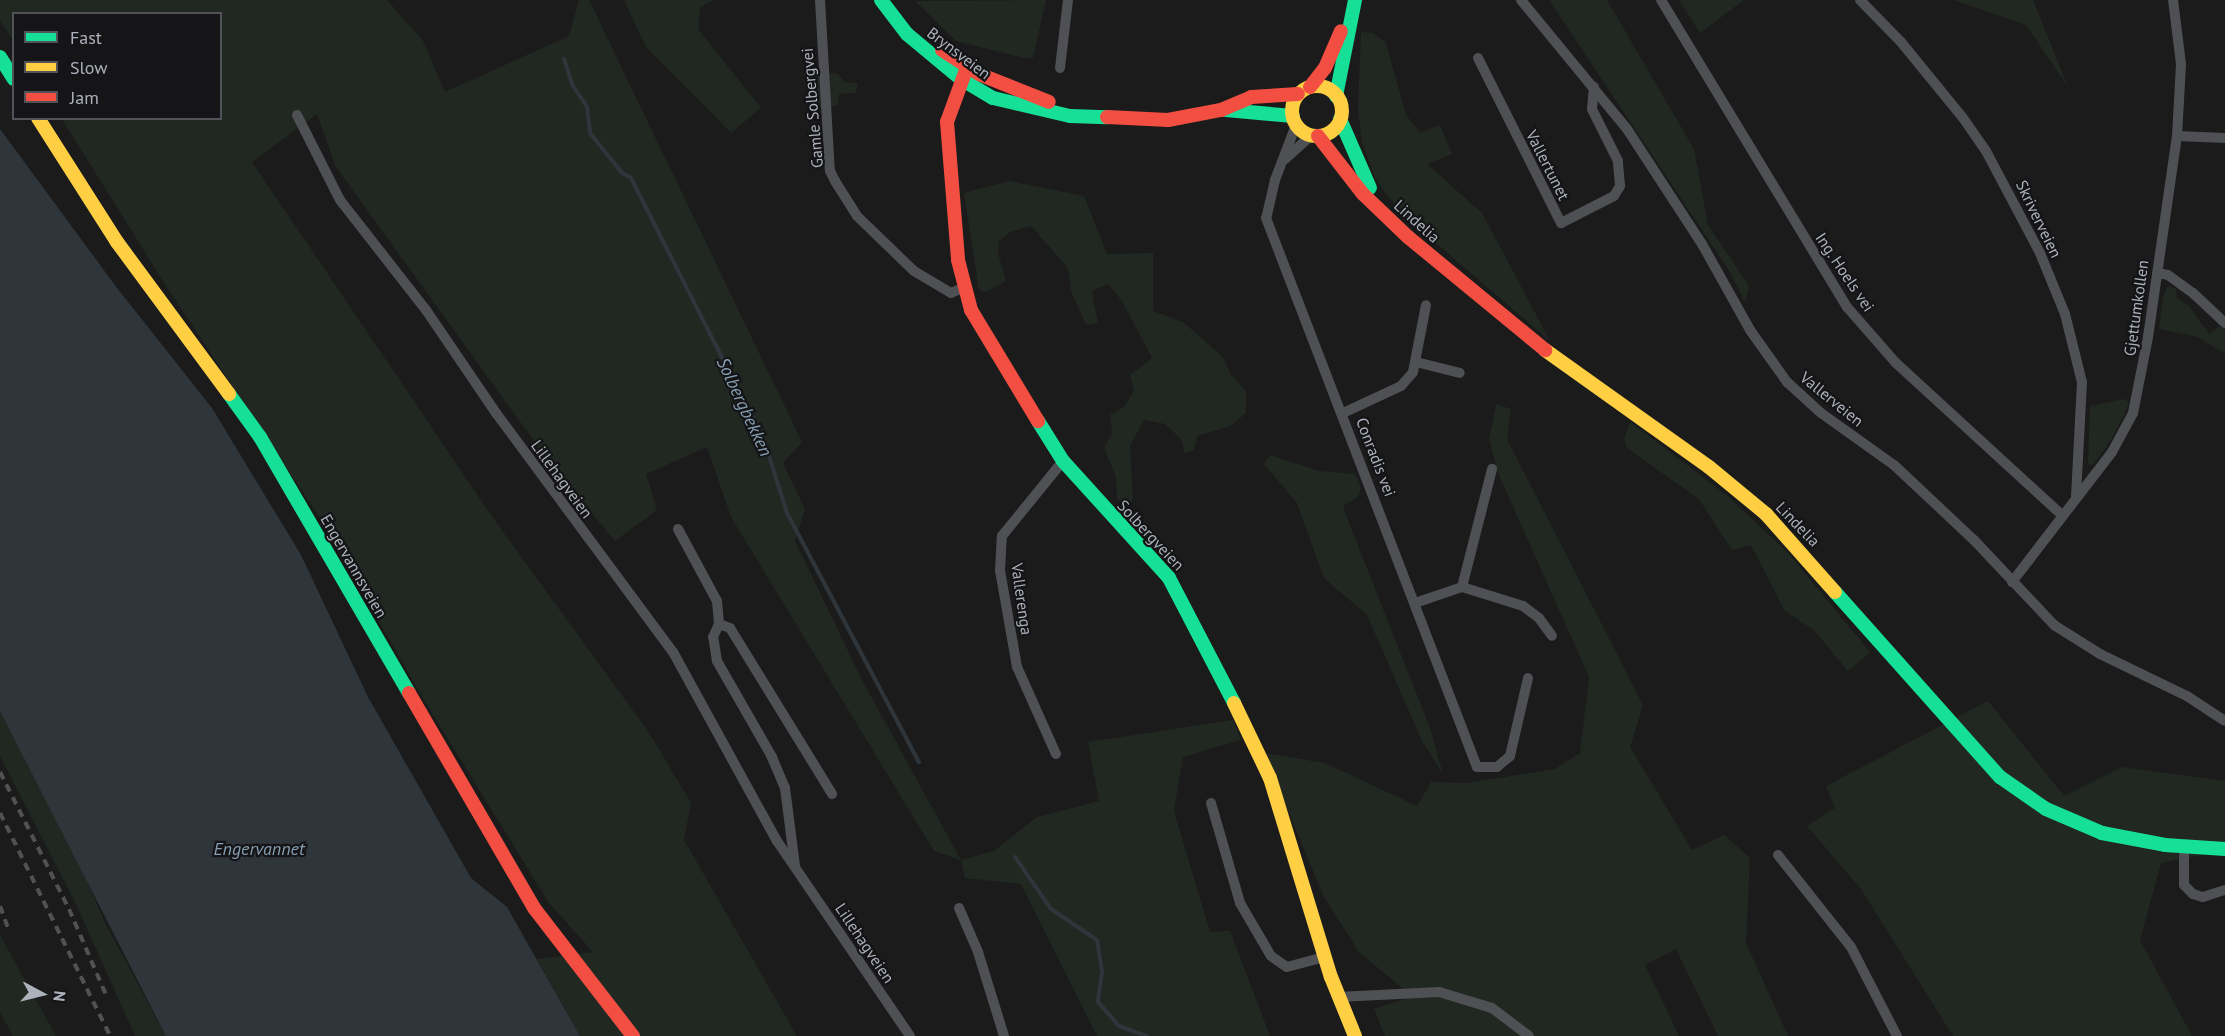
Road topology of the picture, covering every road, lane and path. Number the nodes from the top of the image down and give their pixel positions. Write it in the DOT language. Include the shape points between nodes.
graph roads {
  1 [pos="820,0"];
  2 [pos="881,0"];
  3 [pos="1068,0"];
  4 [pos="1355,0"];
  5 [pos="1661,0"];
  6 [pos="1860,0"];
  7 [pos="2173,0"];
  8 [pos="1524,2"];
  9 [pos="1351,15"];
  10 [pos="0,57"];
  11 [pos="1478,58"];
  12 [pos="1060,68"];
  13 [pos="964,73"];
  14 [pos="12,76"];
  15 [pos="1594,87"];
  16 [pos="1304,91"];
  17 [pos="1336,96"];
  18 [pos="1221,110"];
  19 [pos="297,115"];
  20 [pos="1340,119"];
  21 [pos="39,120"];
  22 [pos="1295,121"];
  23 [pos="1315,136"];
  24 [pos="2177,136"];
  25 [pos="2225,138"];
  26 [pos="1285,159"];
  27 [pos="1379,207"];
  28 [pos="2157,273"];
  29 [pos="963,288"];
  30 [pos="1426,305"];
  31 [pos="2225,323"];
  32 [pos="1416,362"];
  33 [pos="1460,373"];
  34 [pos="1343,413"];
  35 [pos="1063,461"];
  36 [pos="1492,469"];
  37 [pos="2076,496"];
  38 [pos="2061,514"];
  39 [pos="678,528"];
  40 [pos="2012,582"];
  41 [pos="1462,587"];
  42 [pos="1416,603"];
  43 [pos="719,624"];
  44 [pos="1552,636"];
  45 [pos="1528,678"];
  46 [pos="2225,721"];
  47 [pos="1056,754"];
  48 [pos="832,794"];
  49 [pos="1211,803"];
  50 [pos="2184,847"];
  51 [pos="2225,849"];
  52 [pos="1778,855"];
  53 [pos="795,866"];
  54 [pos="2225,890"];
  55 [pos="959,908"];
  56 [pos="1325,957"];
  57 [pos="1338,997"];
  58 [pos="633,1036"];
  59 [pos="910,1036"];
  60 [pos="1004,1036"];
  61 [pos="1355,1036"];
  62 [pos="1529,1036"];
  63 [pos="1897,1036"];
  1 -- 29 [label="street, Gamle Solbergvei" via="830,171 857,216 914,271 951,292"];
  2 -- 13 [label="main road, Brynsveien"];
  3 -- 12 [label="street"];
  4 -- 9 [label="main road"];
  5 -- 38 [label="street, Ing. Hoels vei" via="1848,307 1896,363"];
  6 -- 37 [label="street, Skriverveien" via="1901,42 1963,118 1986,151 2040,253 2065,314 2082,382"];
  7 -- 24 [label="street, Gjettumkollen" via="2181,64"];
  8 -- 15 [label="street, Vallerveien"];
  9 -- 16 [label="main road" via="1325,69"];
  9 -- 17 [label="main road"];
  10 -- 14 [label="main road"];
  11 -- 15 [label="street, Vallertunet" via="1561,223 1614,196 1620,186 1618,161 1592,109"];
  13 -- 18 [label="main road, Brynsveien" via="1085,115 1160,121"];
  13 -- 29 [label="main road, Solbergveien" via="946,129 952,221"];
  15 -- 40 [label="street, Vallerveien" via="1634,139 1699,239 1761,348 1787,382 1821,413 1894,465 1974,540"];
  16 -- 17 [label="main road" via="1324,87"];
  16 -- 18 [label="main road, Brynsveien" via="1251,97"];
  16 -- 22 [label="main road"];
  17 -- 20 [label="main road"];
  18 -- 22 [label="main road, Brynsveien" via="1266,111"];
  19 -- 53 [label="street, Lillehagveien" via="340,200 426,309 509,432 673,652 761,816"];
  20 -- 23 [label="main road" via="1332,131"];
  20 -- 27 [label="main road, Lindelia"];
  21 -- 58 [label="main road, Engervannsveien" via="117,242 260,437 534,908"];
  22 -- 23 [label="main road"];
  22 -- 26 [label="street, Conradis vei"];
  23 -- 26 [label="street, Conradis vei"];
  23 -- 27 [label="main road, Lindelia" via="1363,194"];
  24 -- 25 [label="street"];
  24 -- 28 [label="street, Gjettumkollen"];
  26 -- 34 [label="street, Conradis vei" via="1275,180 1266,218"];
  27 -- 50 [label="main road, Lindelia" via="1537,344 1709,467 1759,508 1817,568 2000,777 2046,809 2102,833"];
  28 -- 31 [label="street" via="2168,275 2193,292"];
  28 -- 37 [label="street, Gjettumkollen" via="2133,413 2112,452"];
  29 -- 35 [label="main road, Solbergveien" via="983,330"];
  30 -- 32 [label="street"];
  32 -- 33 [label="street"];
  32 -- 34 [label="street" via="1401,386"];
  34 -- 42 [label="street, Conradis vei"];
  35 -- 47 [label="street, Vallerenga" via="1002,536 1000,571 1017,667"];
  35 -- 56 [label="main road, Solbergveien" via="1169,578 1197,626 1270,778"];
  36 -- 41 [label="street"];
  37 -- 38 [label="street, Gjettumkollen"];
  38 -- 40 [label="street, Gjettumkollen"];
  39 -- 43 [label="street, Lillehagveien" via="717,601"];
  40 -- 46 [label="street, Vallerveien" via="2029,603 2074,640 2187,696"];
  41 -- 42 [label="street"];
  41 -- 44 [label="street" via="1523,606 1539,618"];
  42 -- 45 [label="street, Conradis vei" via="1476,767 1497,767 1510,756"];
  43 -- 48 [label="street" via="730,628"];
  43 -- 53 [label="street, Lillehagveien" via="713,637 717,662 772,757 785,788"];
  49 -- 56 [label="street" via="1240,903 1271,956 1287,967"];
  50 -- 51 [label="main road, Lindelia"];
  50 -- 54 [label="street" via="2184,885 2203,897"];
  52 -- 63 [label="street" via="1851,947"];
  53 -- 59 [label="street, Lillehagveien"];
  55 -- 60 [label="street" via="978,952"];
  56 -- 57 [label="main road, Solbergveien"];
  57 -- 61 [label="main road, Solbergveien"];
  57 -- 62 [label="street" via="1439,992 1492,1008"];
}
